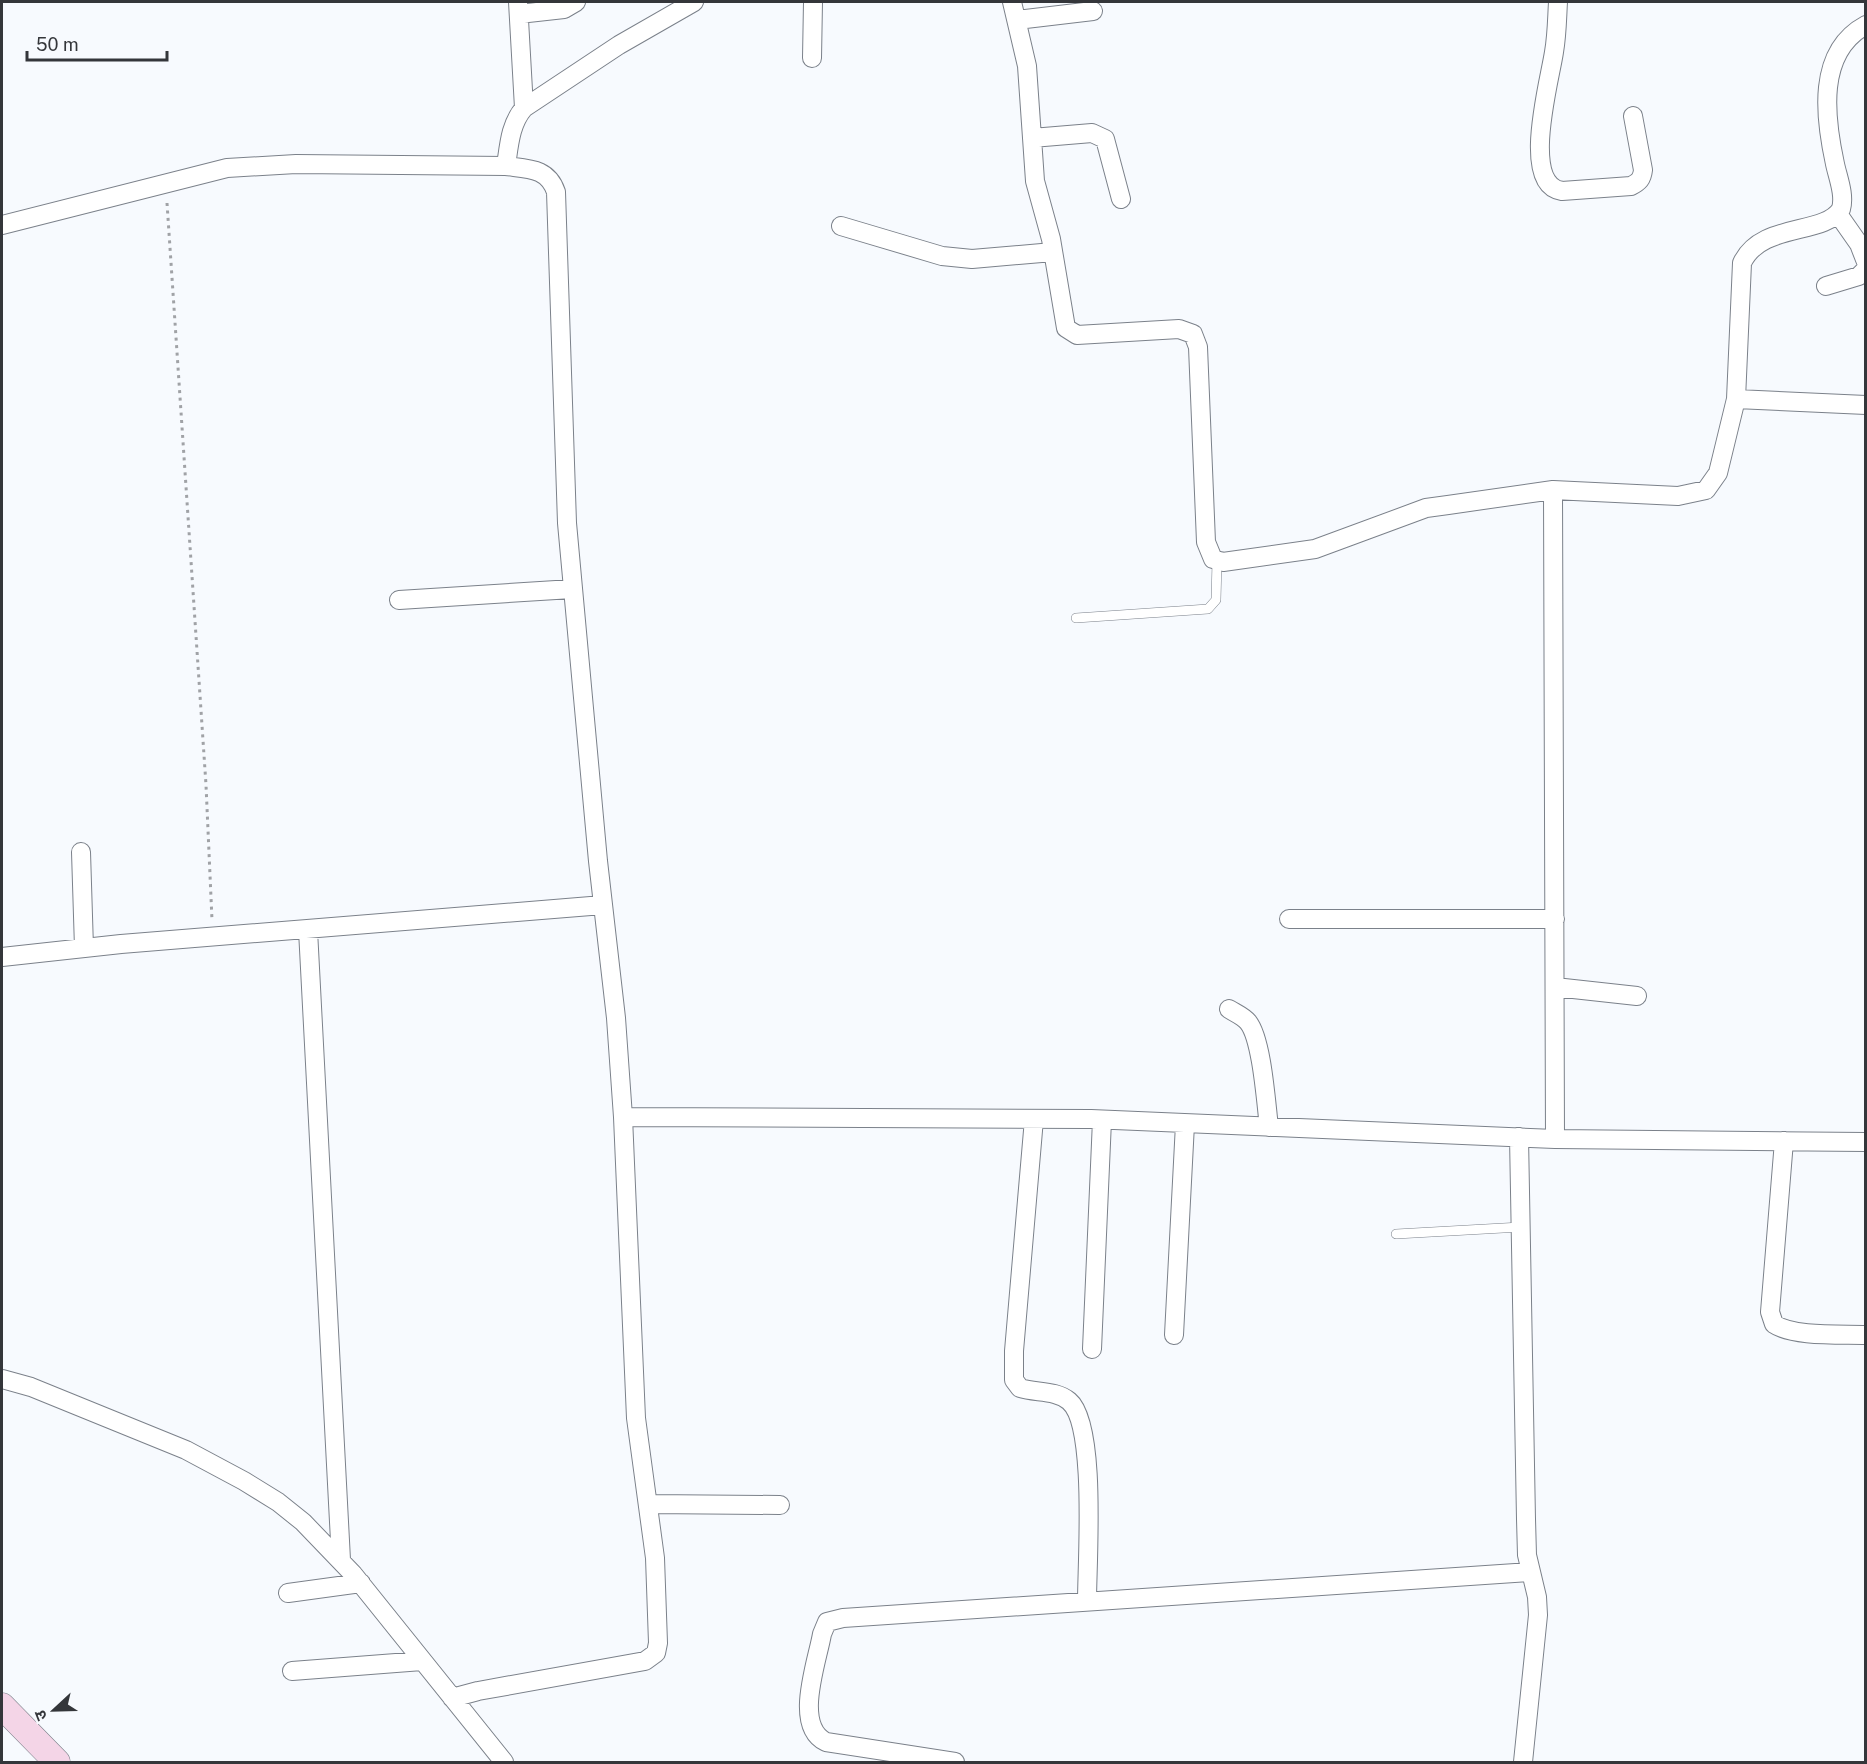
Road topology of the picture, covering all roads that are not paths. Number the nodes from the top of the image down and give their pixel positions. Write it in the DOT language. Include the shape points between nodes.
graph roads {
  1 [pos="576,2"];
  2 [pos="694,2"];
  3 [pos="813,2"];
  4 [pos="1012,2"];
  5 [pos="1558,2"];
  6 [pos="519,8"];
  7 [pos="1093,10"];
  8 [pos="1017,20"];
  9 [pos="1866,25"];
  10 [pos="813,58"];
  11 [pos="524,108"];
  12 [pos="1633,116"];
  13 [pos="1032,138"];
  14 [pos="506,166"];
  15 [pos="1121,199"];
  16 [pos="1838,214"];
  17 [pos="2,225"];
  18 [pos="841,226"];
  19 [pos="1053,252"];
  20 [pos="1866,262"];
  21 [pos="1866,269"];
  22 [pos="1826,286"];
  23 [pos="1736,399"];
  24 [pos="1866,405"];
  25 [pos="1553,490"];
  26 [pos="1217,561"];
  27 [pos="572,589"];
  28 [pos="399,600"];
  29 [pos="1076,618"];
  30 [pos="81,852"];
  31 [pos="603,905"];
  32 [pos="1289,919"];
  33 [pos="1555,919"];
  34 [pos="308,930"];
  35 [pos="84,948"];
  36 [pos="2,957"];
  37 [pos="1555,987"];
  38 [pos="1638,996"];
  39 [pos="1229,1009"];
  40 [pos="624,1117"];
  41 [pos="1034,1119"];
  42 [pos="1102,1120"];
  43 [pos="1185,1124"];
  44 [pos="1269,1127"];
  45 [pos="1520,1137"];
  46 [pos="1556,1139"];
  47 [pos="1784,1141"];
  48 [pos="1866,1142"];
  49 [pos="1521,1227"];
  50 [pos="1396,1234"];
  51 [pos="1174,1335"];
  52 [pos="1866,1335"];
  53 [pos="1092,1349"];
  54 [pos="2,1379"];
  55 [pos="648,1504"];
  56 [pos="780,1505"];
  57 [pos="341,1560"];
  58 [pos="1530,1572"];
  59 [pos="361,1583"];
  60 [pos="288,1593"];
  61 [pos="1087,1601"];
  62 [pos="422,1660"];
  63 [pos="292,1671"];
  64 [pos="452,1698"];
  65 [pos="2,1706"];
  66 [pos="57,1762"];
  67 [pos="504,1762"];
  68 [pos="955,1762"];
  69 [pos="1523,1762"];
  1 -- 6 [label="street" via="564,9"];
  2 -- 11 [label="street" via="619,45"];
  3 -- 10 [label="street"];
  4 -- 8 [label="street"];
  5 -- 12 [label="street" via="1555,49 1540,135 1543,174 1548,185 1562,191 1637,183 1643,170"];
  6 -- 11 [label="street"];
  7 -- 8 [label="street"];
  8 -- 13 [label="street" via="1027,66"];
  9 -- 16 [label="street" via="1840,49 1827,91 1827,128 1843,204"];
  11 -- 14 [label="street" via="514,123"];
  13 -- 15 [label="street" via="1092,134 1105,139"];
  13 -- 19 [label="street" via="1035,181"];
  14 -- 17 [label="street" via="296,164 227,168"];
  14 -- 27 [label="street" via="547,174 555,192"];
  16 -- 20 [label="street" via="1859,244"];
  16 -- 23 [label="street" via="1760,242 1748,251 1741,276"];
  18 -- 19 [label="street" via="942,256 972,259"];
  19 -- 26 [label="street" via="1063,320 1070,333 1179,328 1196,339 1206,542 1209,555"];
  21 -- 22 [label="street" via="1859,276"];
  23 -- 24 [label="street"];
  23 -- 25 [label="street" via="1718,473 1706,490 1678,496"];
  25 -- 26 [label="street" via="1426,508 1315,549"];
  25 -- 33 [label="street"];
  26 -- 29 [label="lane" via="1216,600 1208,609"];
  27 -- 28 [label="street"];
  27 -- 31 [label="street"];
  30 -- 35 [label="street"];
  31 -- 34 [label="street"];
  31 -- 40 [label="street"];
  32 -- 33 [label="street"];
  33 -- 37 [label="street"];
  34 -- 35 [label="street"];
  34 -- 57 [label="street"];
  35 -- 36 [label="street"];
  37 -- 38 [label="street"];
  37 -- 46 [label="street"];
  39 -- 44 [label="street" via="1252,1029 1261,1063"];
  40 -- 41 [label="street"];
  40 -- 55 [label="street" via="636,1418"];
  41 -- 42 [label="street"];
  41 -- 61 [label="street" via="1014,1380 1020,1389 1060,1395 1076,1408 1081,1421 1086,1448"];
  42 -- 43 [label="street"];
  42 -- 53 [label="street"];
  43 -- 44 [label="street"];
  43 -- 51 [label="street"];
  44 -- 45 [label="street"];
  45 -- 46 [label="street"];
  45 -- 49 [label="street"];
  46 -- 47 [label="street"];
  47 -- 48 [label="street"];
  47 -- 52 [label="street" via="1770,1312 1774,1324 1789,1330"];
  49 -- 50 [label="lane"];
  49 -- 58 [label="street"];
  54 -- 57 [label="street" via="186,1450 244,1480 295,1515"];
  55 -- 56 [label="street"];
  55 -- 64 [label="street" via="658,1631 656,1653 651,1658"];
  57 -- 59 [label="street"];
  58 -- 61 [label="street"];
  58 -- 69 [label="street" via="1538,1615"];
  59 -- 60 [label="street"];
  59 -- 62 [label="street"];
  61 -- 68 [label="street" via="827,1622 807,1714 817,1738"];
  62 -- 63 [label="street"];
  62 -- 64 [label="street"];
  64 -- 67 [label="street"];
  65 -- 66 [label="street"];
}
